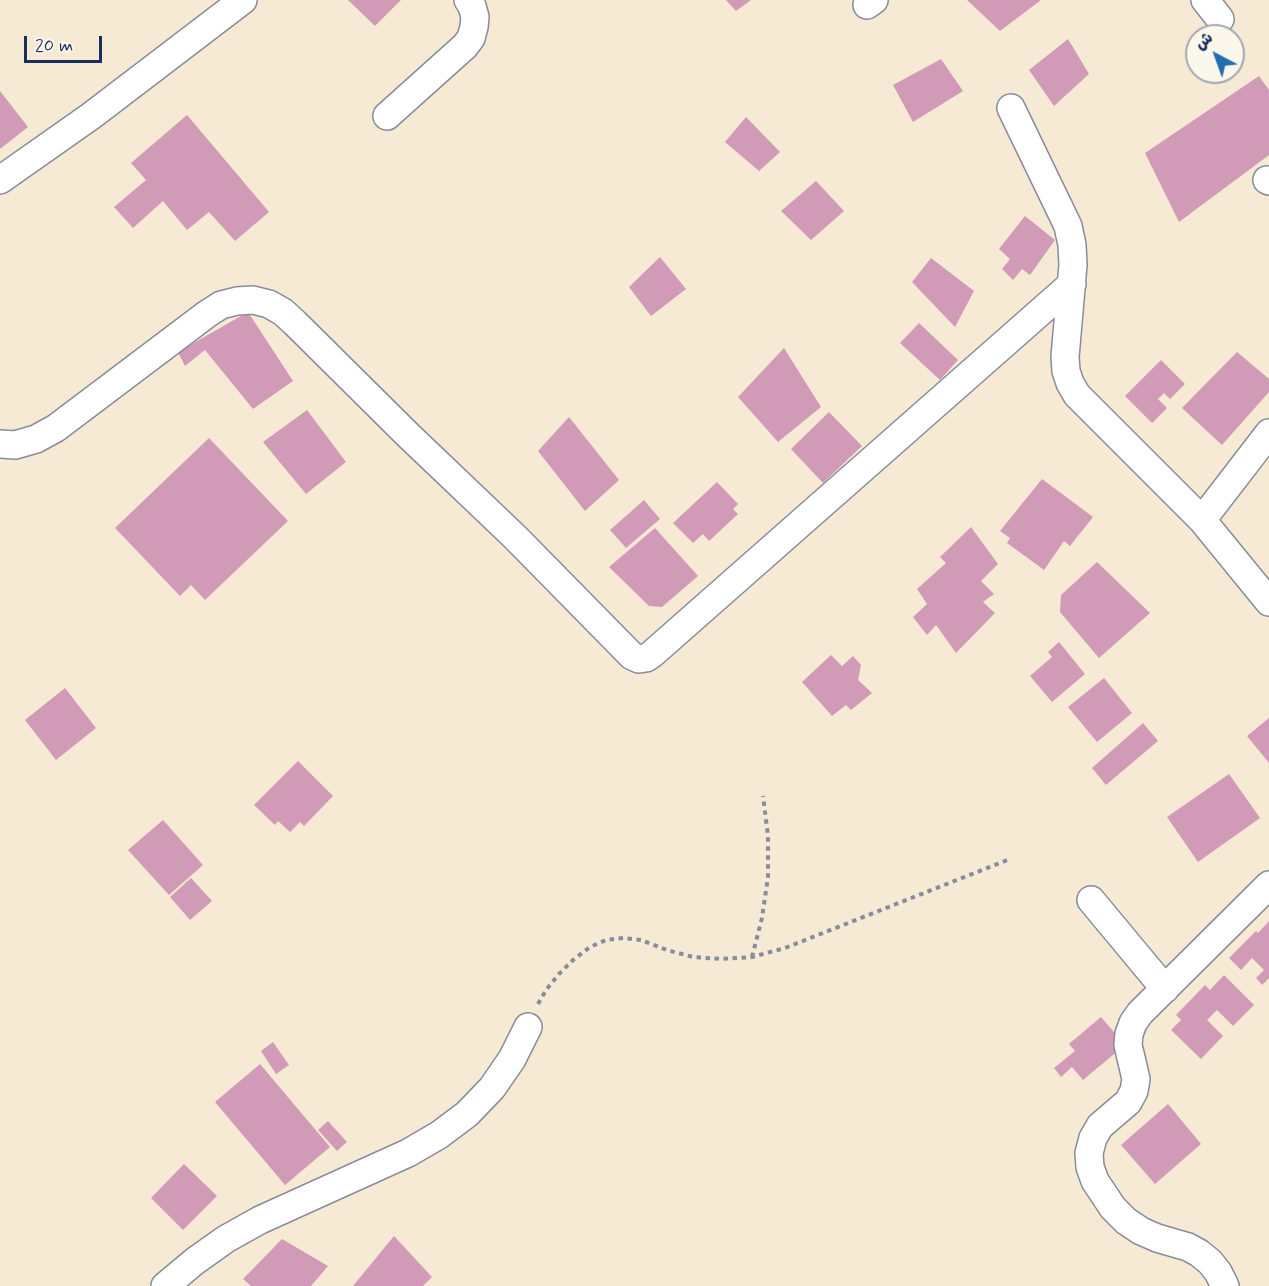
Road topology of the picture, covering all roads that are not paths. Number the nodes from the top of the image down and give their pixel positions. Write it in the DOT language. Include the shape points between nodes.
graph roads {
  1 [pos="243,0"];
  2 [pos="468,0"];
  3 [pos="1011,108"];
  4 [pos="387,116"];
  5 [pos="0,180"];
  6 [pos="1072,284"];
  7 [pos="1269,433"];
  8 [pos="0,444"];
  9 [pos="1202,520"];
  10 [pos="1269,602"];
  11 [pos="1269,885"];
  12 [pos="1091,900"];
  13 [pos="1165,989"];
  14 [pos="528,1027"];
  15 [pos="165,1286"];
  16 [pos="1225,1286"];
  1 -- 5 [label="street"];
  2 -- 4 [label="street" via="475,17 471,38"];
  3 -- 6 [label="street" via="1068,226 1074,265"];
  6 -- 8 [label="street" via="646,658 632,656 295,322 268,304 253,300 221,305 56,428 15,445"];
  6 -- 9 [label="street" via="1065,357 1070,383 1077,395"];
  7 -- 9 [label="street"];
  9 -- 10 [label="street"];
  11 -- 13 [label="street"];
  12 -- 13 [label="street"];
  13 -- 16 [label="street" via="1133,1023 1128,1045 1136,1079 1134,1091 1093,1138 1090,1167 1095,1181 1126,1221 1141,1231 1199,1253 1218,1272"];
  14 -- 15 [label="street" via="492,1088 439,1136 260,1220 218,1244"];
}
